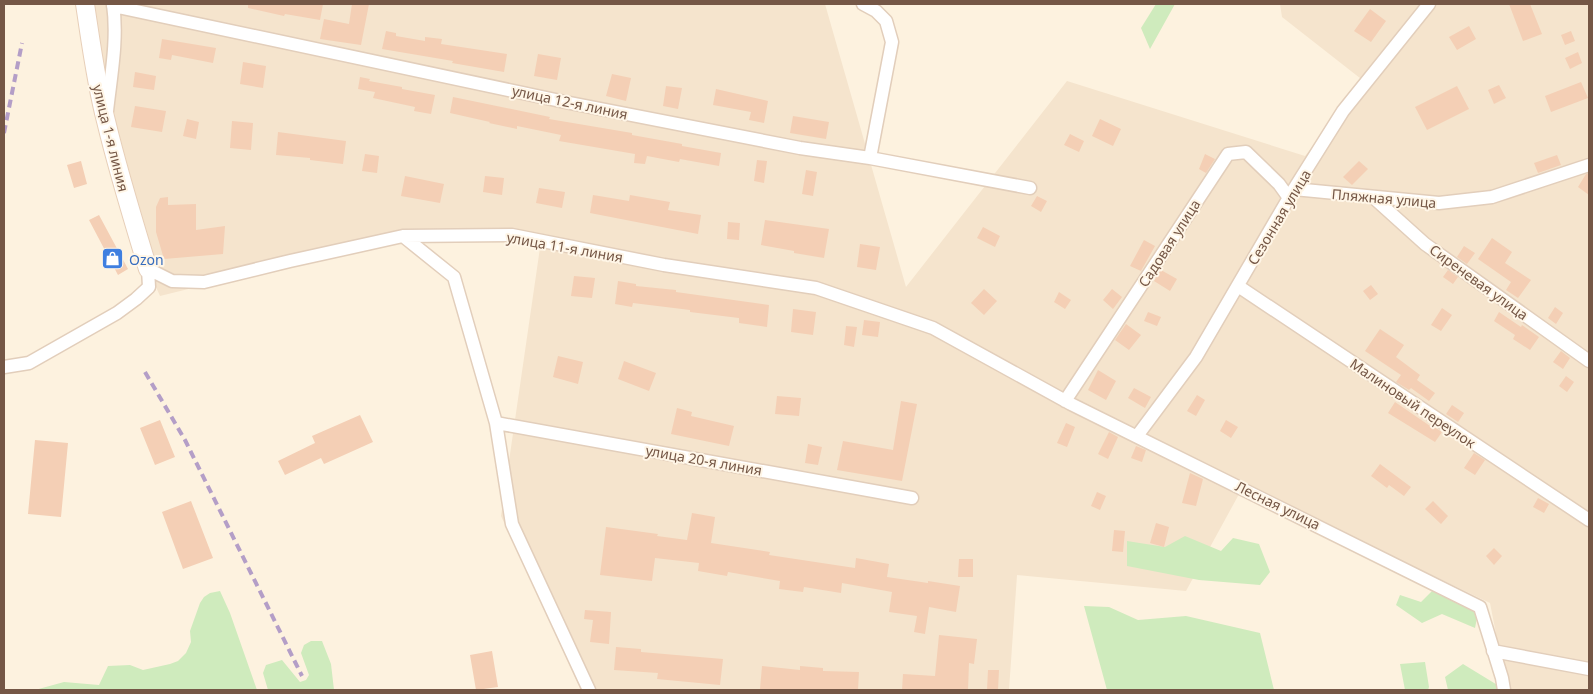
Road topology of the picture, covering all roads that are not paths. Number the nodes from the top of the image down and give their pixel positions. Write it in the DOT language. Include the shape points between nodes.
graph roads {
  1 [pos="85,4"];
  2 [pos="863,4"];
  3 [pos="1429,4"];
  4 [pos="113,5"];
  5 [pos="105,120"];
  6 [pos="870,158"];
  7 [pos="1589,166"];
  8 [pos="1030,188"];
  9 [pos="1292,194"];
  10 [pos="1374,198"];
  11 [pos="403,236"];
  12 [pos="148,269"];
  13 [pos="1238,286"];
  14 [pos="948,337"];
  15 [pos="1589,361"];
  16 [pos="4,367"];
  17 [pos="1065,401"];
  18 [pos="496,422"];
  19 [pos="1137,436"];
  20 [pos="912,498"];
  21 [pos="1589,520"];
  22 [pos="1494,652"];
  23 [pos="1589,669"];
  24 [pos="589,690"];
  25 [pos="1504,690"];
  1 -- 5 [label="street, улица 1-я линия"];
  2 -- 6 [label="street" via="886,21 892,42"];
  3 -- 9 [label="street, Сезонная улица" via="1343,111"];
  4 -- 5 [label="street" via="113,65"];
  4 -- 6 [label="street, улица 12-я линия" via="570,103 800,148"];
  5 -- 12 [label="street, улица 1-я линия"];
  6 -- 8 [label="street, улица 12-я линия"];
  7 -- 10 [label="street, Пляжная улица" via="1492,197 1439,203"];
  9 -- 10 [label="street, Пляжная улица"];
  9 -- 13 [label="street, Сезонная улица"];
  9 -- 17 [label="street, Садовая улица" via="1246,152 1228,154"];
  10 -- 15 [label="street, Сиреневая улица" via="1425,244"];
  11 -- 12 [label="street, улица 11-я линия" via="204,282 172,281"];
  11 -- 14 [label="street, улица 11-я линия" via="512,235 664,265 816,288 933,328"];
  11 -- 18 [label="street" via="454,277"];
  12 -- 16 [label="street" via="149,287 117,313 29,363"];
  13 -- 19 [label="street, Сезонная улица" via="1196,357"];
  13 -- 21 [label="street, Малиновый переулок"];
  14 -- 17 [label="street, Лесная улица"];
  17 -- 19 [label="street, Лесная улица"];
  18 -- 20 [label="street, улица 20-я линия"];
  18 -- 24 [label="street" via="512,524"];
  19 -- 22 [label="street, Лесная улица" via="1480,607"];
  22 -- 23 [label="street"];
  22 -- 25 [label="street, Лесная улица"];
}
